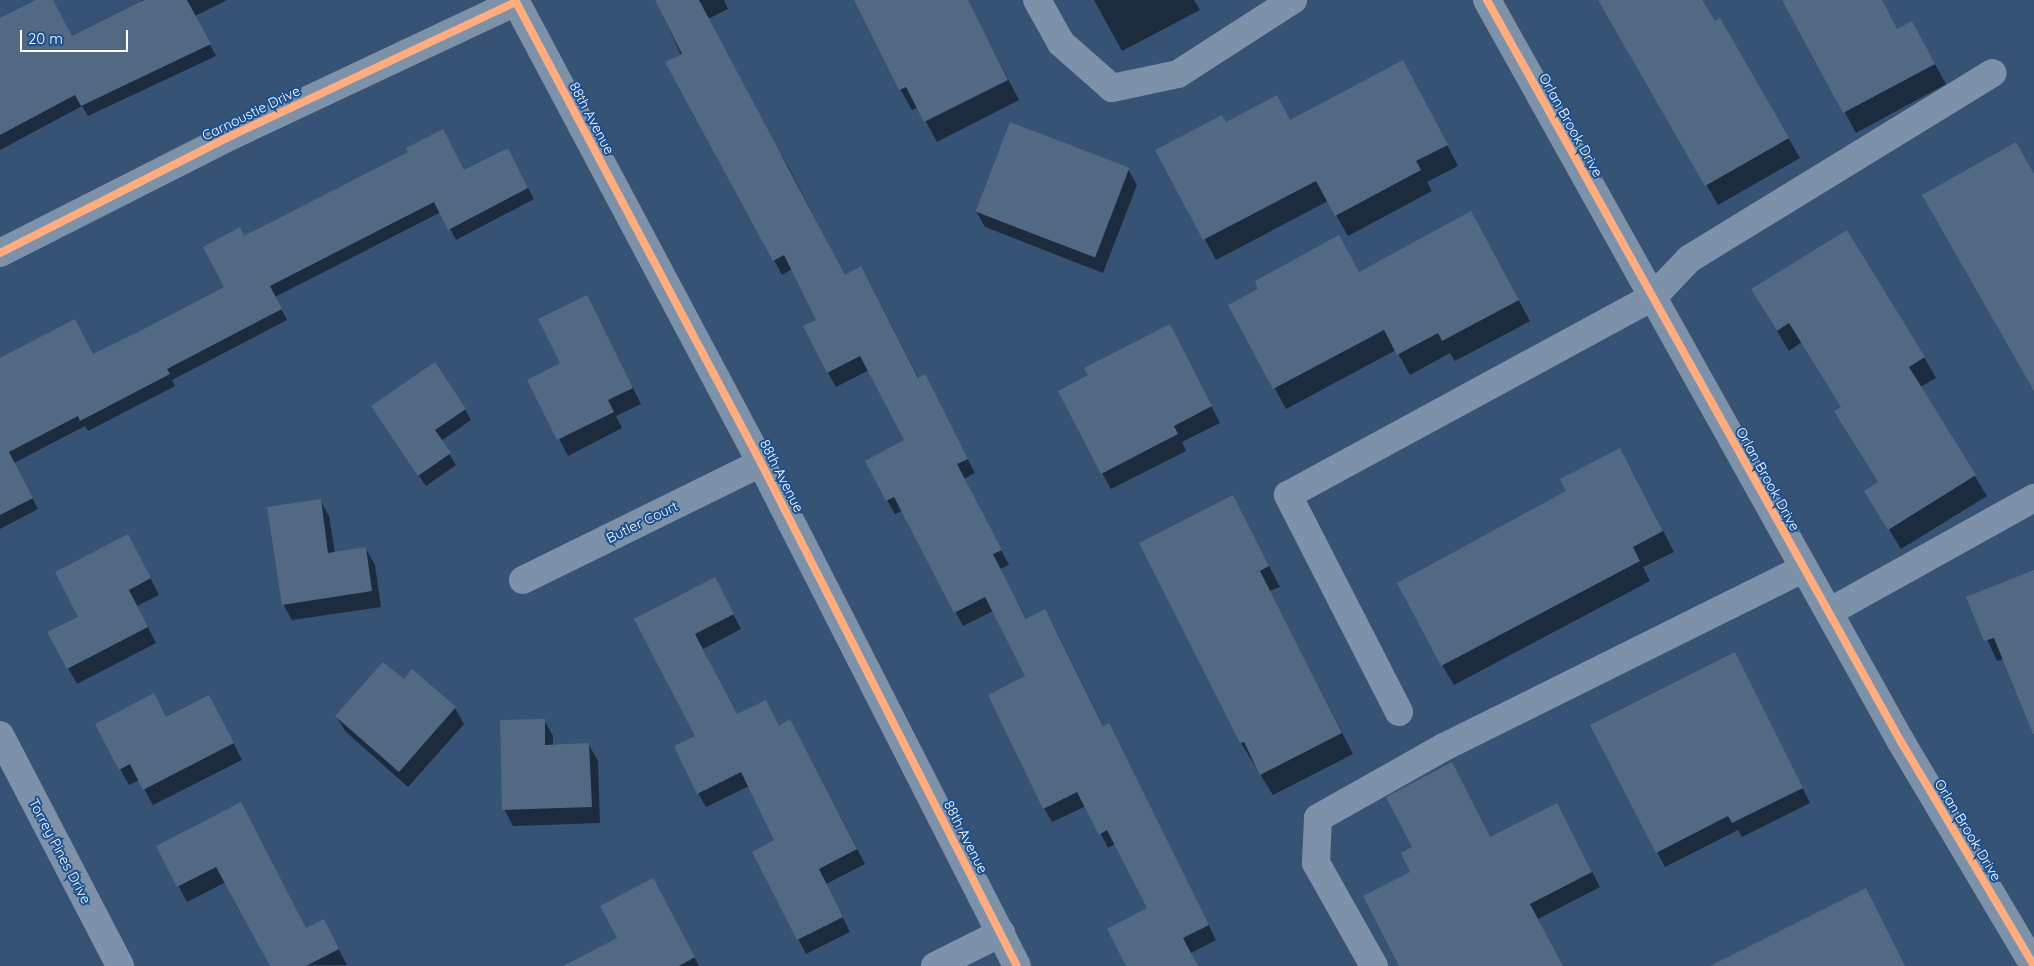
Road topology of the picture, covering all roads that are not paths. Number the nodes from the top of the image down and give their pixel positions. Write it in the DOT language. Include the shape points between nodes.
graph roads {
  1 [pos="1037,0"];
  2 [pos="1293,0"];
  3 [pos="1487,0"];
  4 [pos="516,2"];
  5 [pos="1992,74"];
  6 [pos="0,253"];
  7 [pos="1653,297"];
  8 [pos="761,463"];
  9 [pos="2034,498"];
  10 [pos="1804,568"];
  11 [pos="523,580"];
  12 [pos="1829,612"];
  13 [pos="1399,712"];
  14 [pos="0,735"];
  15 [pos="1001,933"];
  16 [pos="2032,956"];
  17 [pos="120,966"];
  18 [pos="935,966"];
  19 [pos="1017,966"];
  20 [pos="1374,966"];
  1 -- 2 [label="street" via="1061,43 1112,88 1178,74"];
  3 -- 7 [label="street, Orlan Brook Drive"];
  4 -- 6 [label="street, Carnoustie Drive" via="234,134"];
  4 -- 8 [label="street, 88th Avenue"];
  5 -- 7 [label="street" via="1689,259"];
  7 -- 10 [label="street, Orlan Brook Drive"];
  7 -- 13 [label="street" via="1288,495"];
  8 -- 11 [label="street, Butler Court"];
  8 -- 15 [label="street, 88th Avenue"];
  9 -- 12 [label="street"];
  10 -- 12 [label="street, Orlan Brook Drive"];
  10 -- 20 [label="street" via="1444,747 1318,818 1316,863"];
  12 -- 16 [label="street, Orlan Brook Drive" via="1900,740"];
  14 -- 17 [label="street, Torrey Pines Drive"];
  15 -- 18 [label="street"];
  15 -- 19 [label="street, 88th Avenue"];
}
